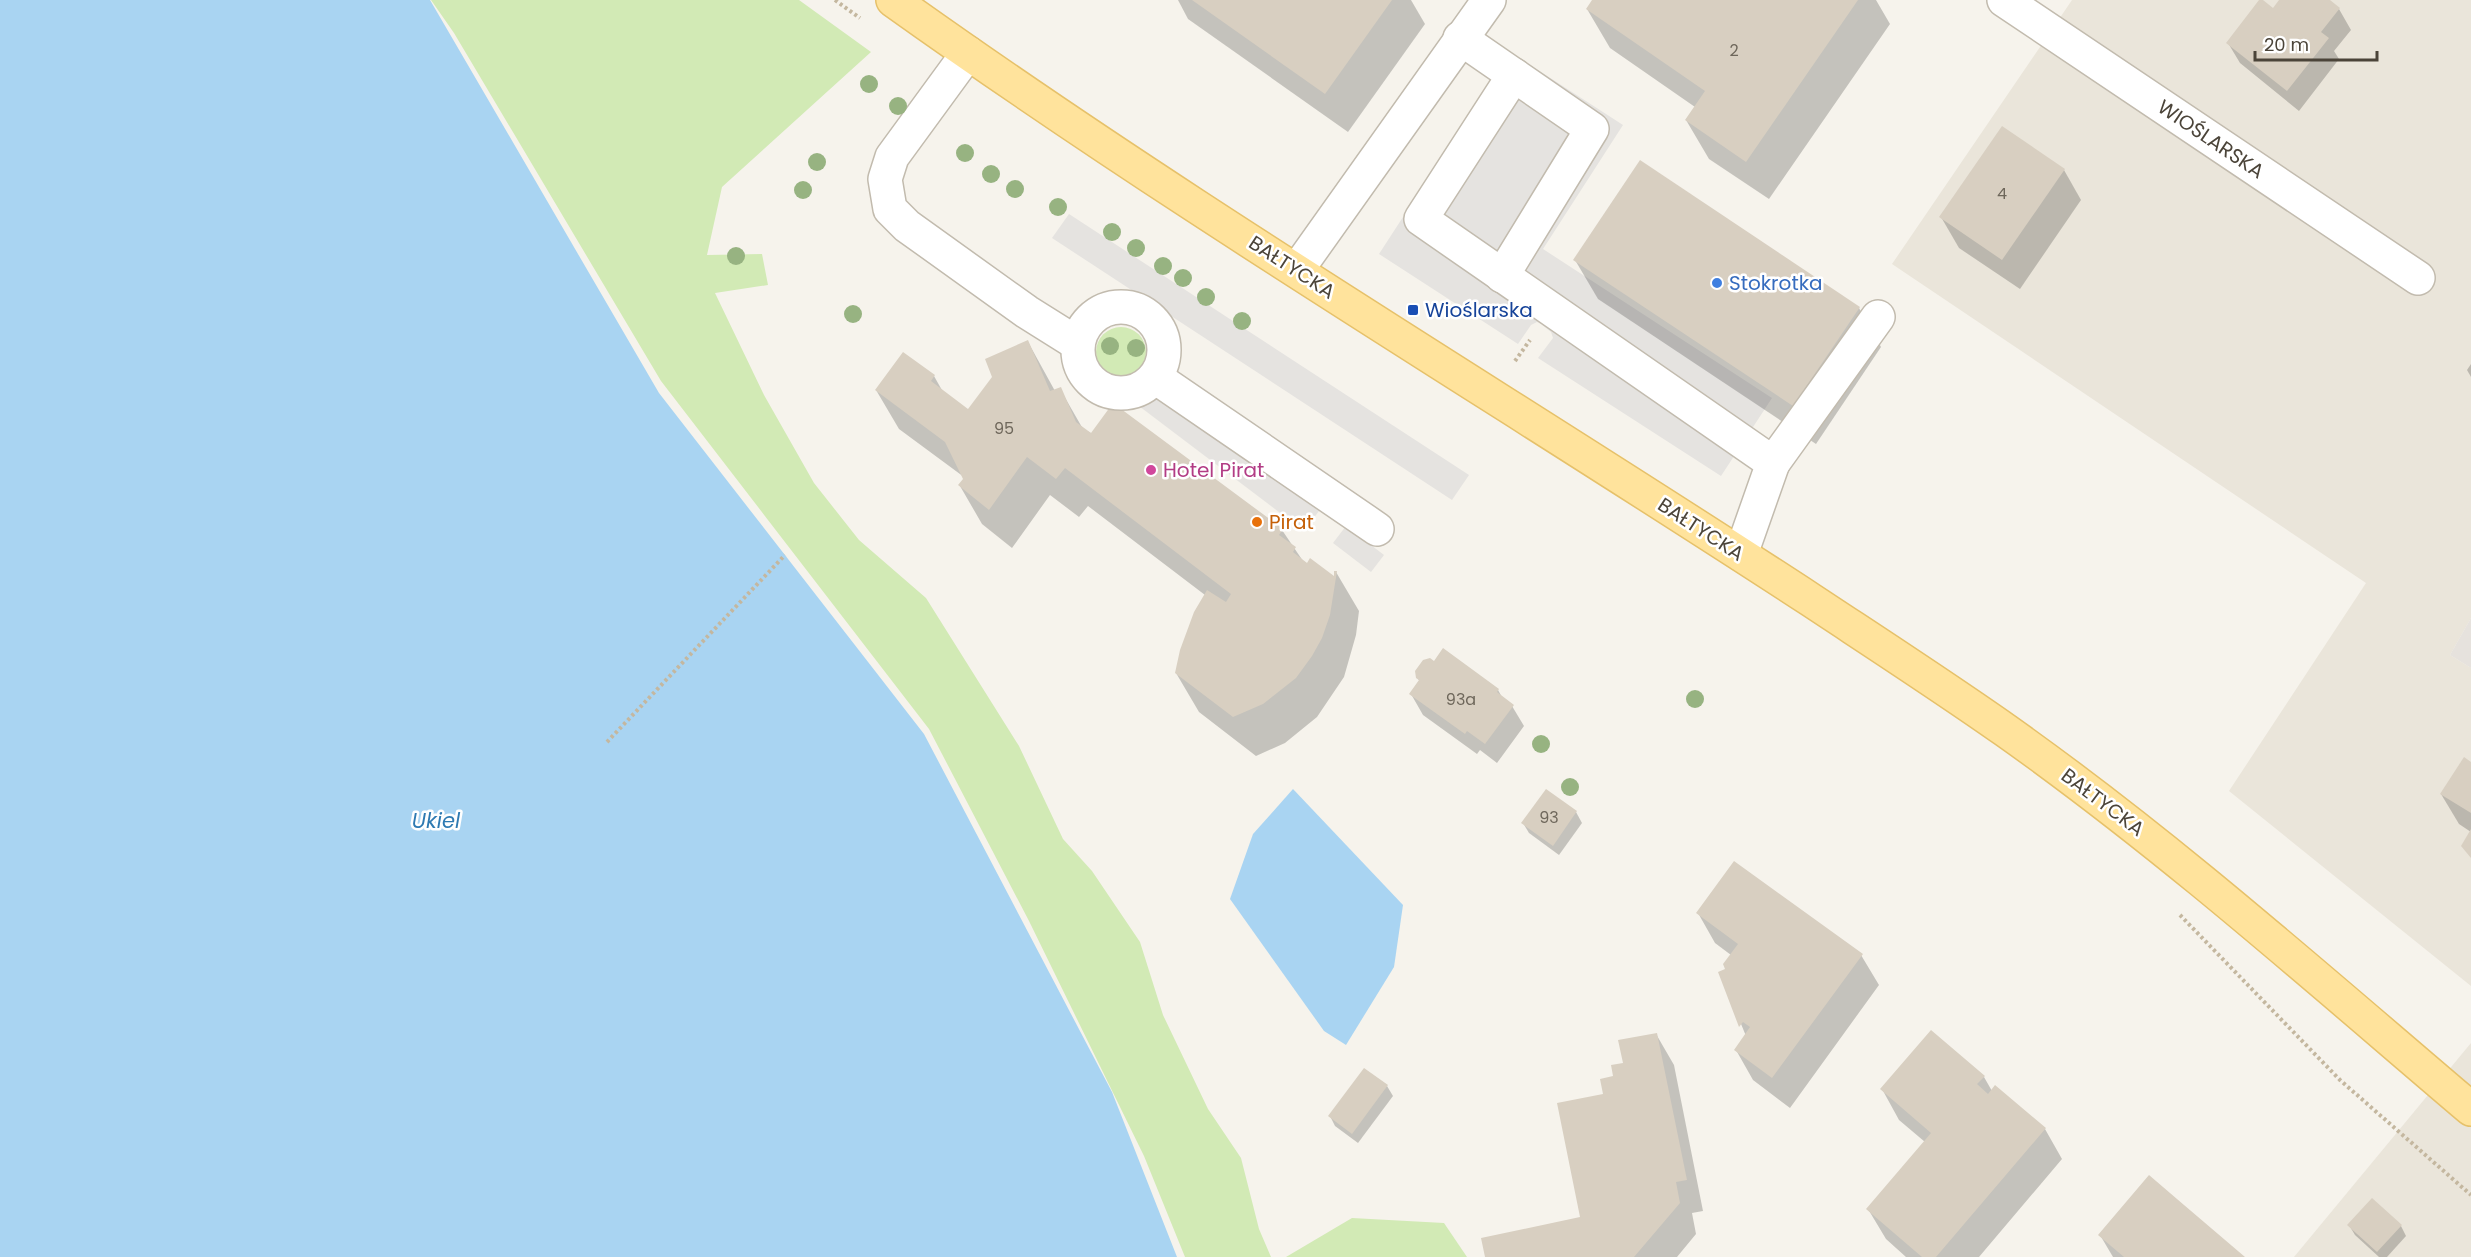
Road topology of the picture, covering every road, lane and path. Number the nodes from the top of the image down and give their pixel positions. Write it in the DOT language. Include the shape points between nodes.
graph roads {
  1 [pos="835,0"];
  2 [pos="893,0"];
  3 [pos="1489,0"];
  4 [pos="2004,0"];
  5 [pos="863,20"];
  6 [pos="1460,38"];
  7 [pos="968,53"];
  8 [pos="1514,75"];
  9 [pos="1297,270"];
  10 [pos="1502,276"];
  11 [pos="2418,278"];
  12 [pos="1878,317"];
  13 [pos="1534,333"];
  14 [pos="1078,344"];
  15 [pos="1515,361"];
  16 [pos="1155,377"];
  17 [pos="1773,463"];
  18 [pos="1377,529"];
  19 [pos="1741,554"];
  20 [pos="785,555"];
  21 [pos="607,742"];
  22 [pos="2173,908"];
  23 [pos="2471,1109"];
  24 [pos="2471,1195"];
  1 -- 5 [label="path"];
  2 -- 7 [label="main road, BAŁTYCKA"];
  3 -- 6 [label="street"];
  4 -- 11 [label="street, WIOŚLARSKA"];
  6 -- 8 [label="street"];
  6 -- 9 [label="street"];
  7 -- 9 [label="main road, BAŁTYCKA"];
  7 -- 14 [label="street" via="892,157 885,179 890,209 907,226"];
  8 -- 10 [label="street" via="1592,129"];
  8 -- 10 [label="street" via="1420,219"];
  9 -- 19 [label="main road, BAŁTYCKA"];
  10 -- 17 [label="street"];
  12 -- 17 [label="street"];
  13 -- 15 [label="path"];
  14 -- 16 [label="street" via="1084,371 1105,389 1118,393 1132,391"];
  14 -- 16 [label="street" via="1091,319 1110,309 1131,307 1155,323 1162,335 1162,364"];
  16 -- 18 [label="street"];
  17 -- 19 [label="street"];
  19 -- 23 [label="main road, BAŁTYCKA" via="1913,667 2075,781 2258,926"];
  20 -- 21 [label="path"];
  22 -- 24 [label="path" via="2340,1080"];
}
